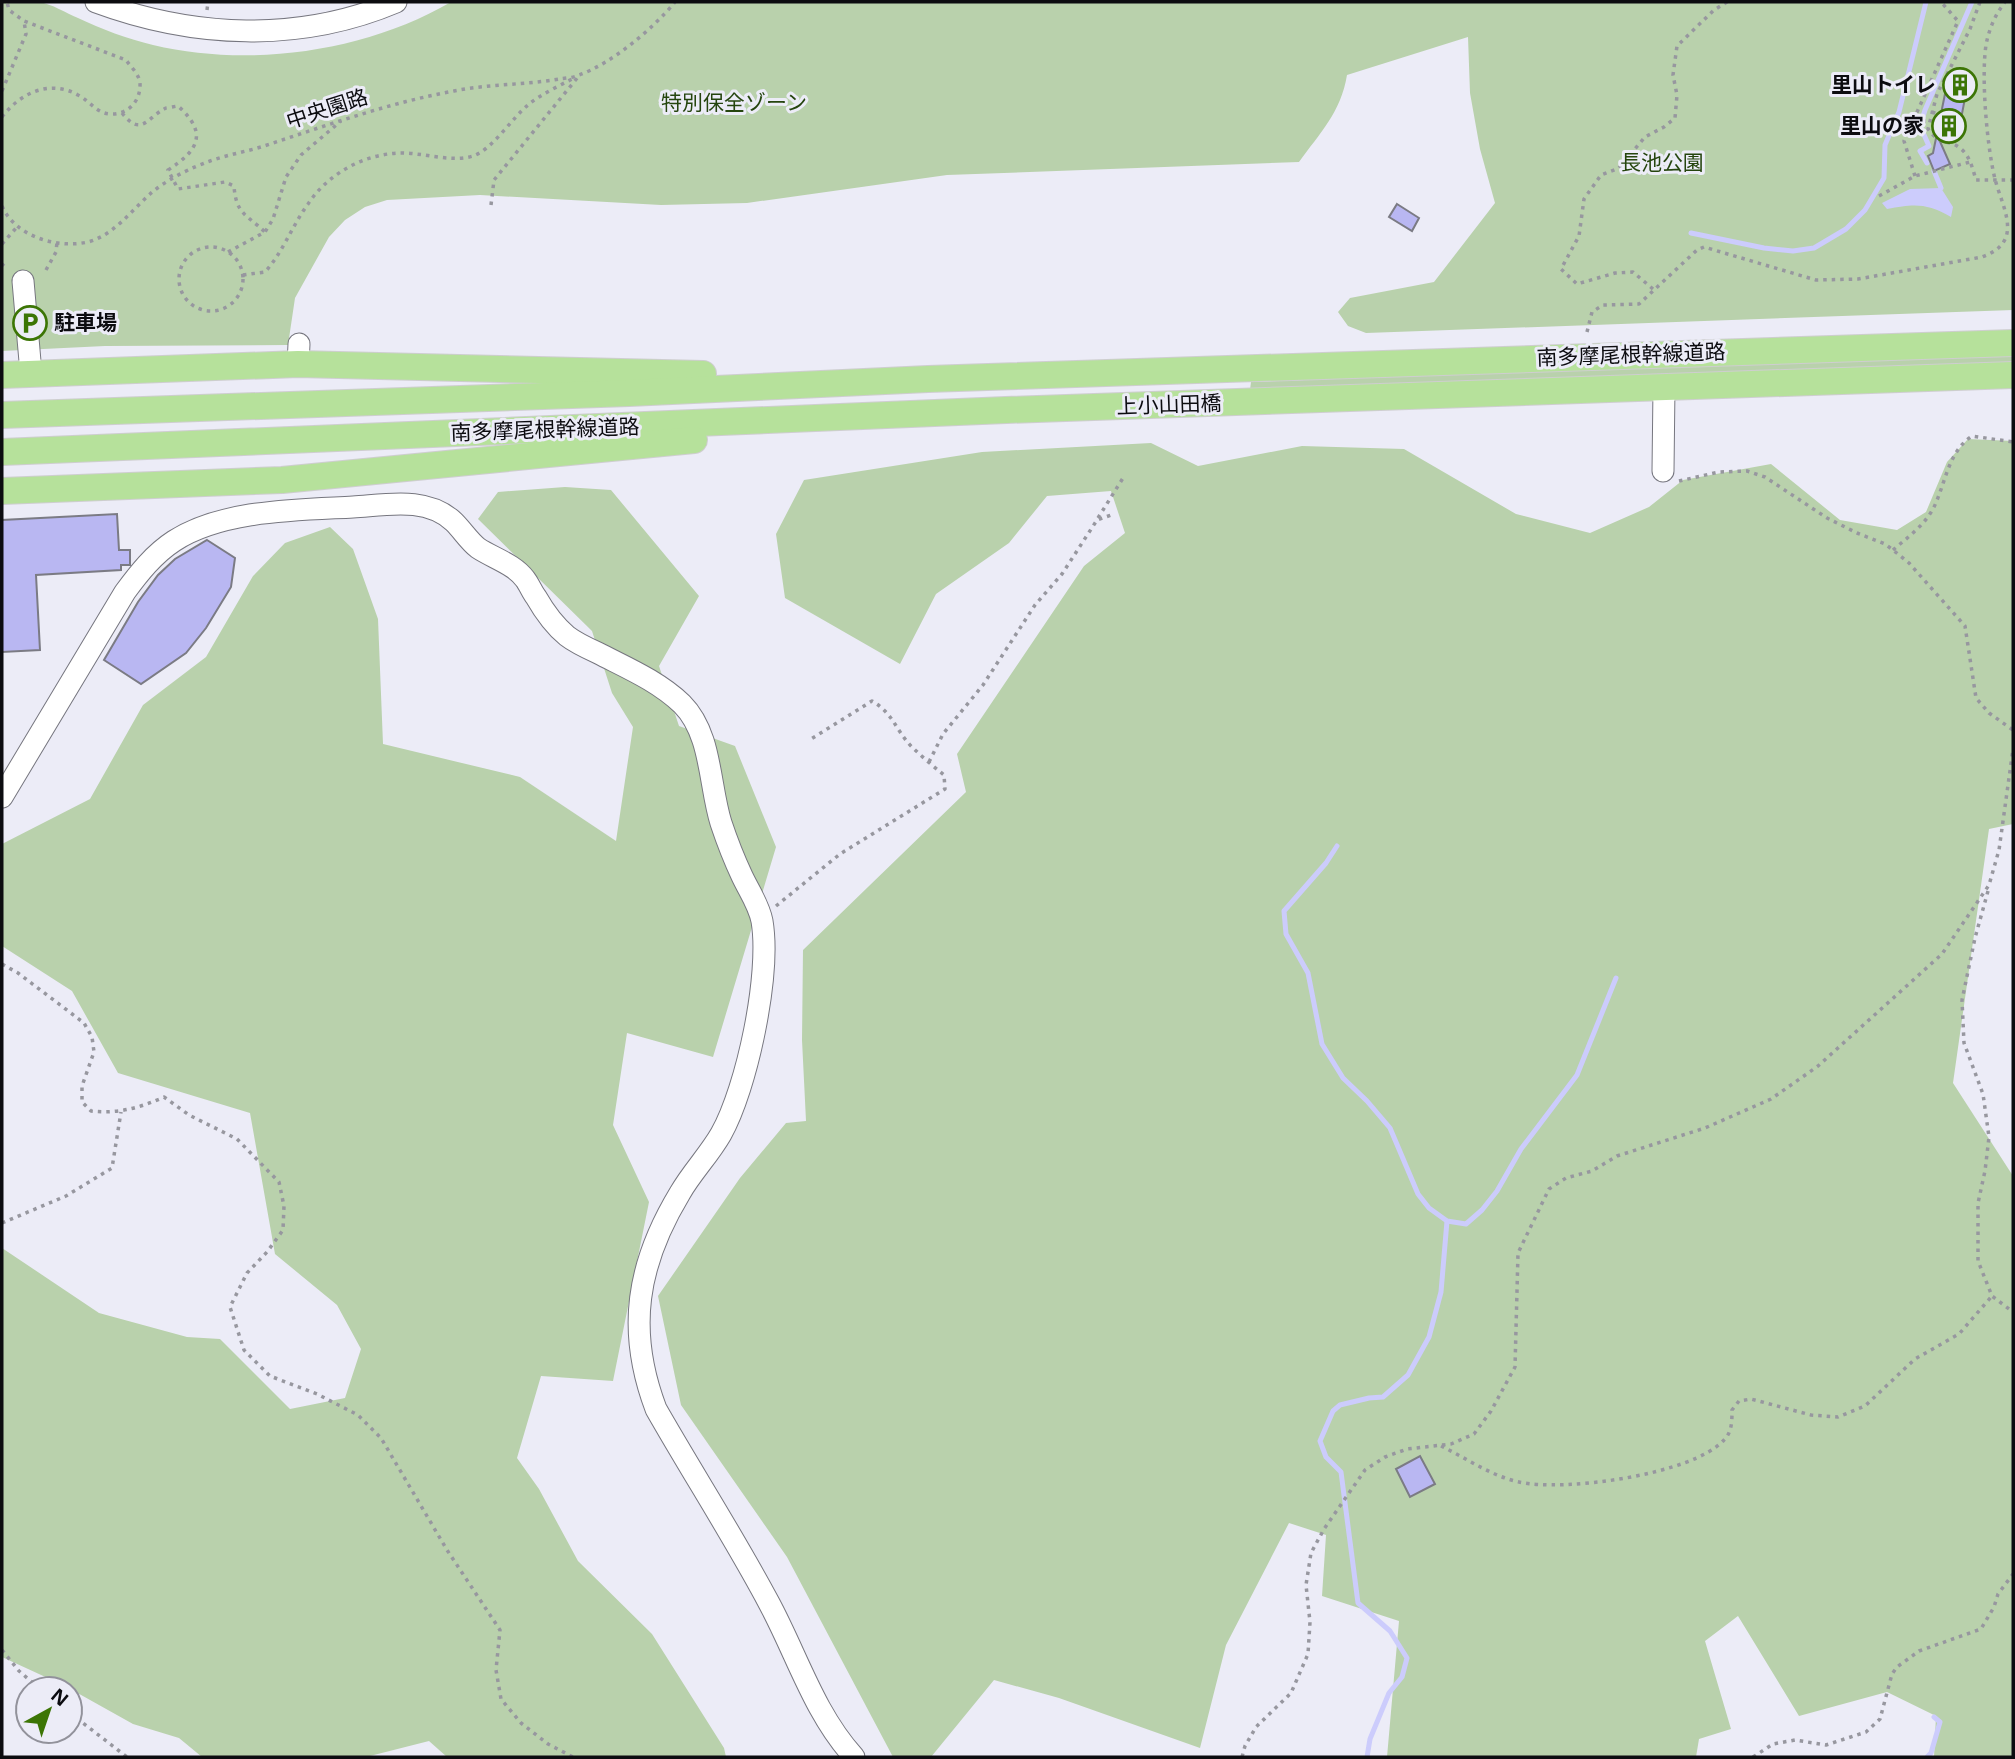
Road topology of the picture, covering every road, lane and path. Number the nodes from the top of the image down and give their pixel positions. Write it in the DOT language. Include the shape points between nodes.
graph roads {
  1 [pos="7,2"];
  2 [pos="96,2"];
  3 [pos="208,2"];
  4 [pos="396,2"];
  5 [pos="675,2"];
  6 [pos="1727,2"];
  7 [pos="1941,2"];
  8 [pos="1980,2"];
  9 [pos="2005,2"];
  10 [pos="207,10"];
  11 [pos="24,21"];
  12 [pos="1947,75"];
  13 [pos="579,76"];
  14 [pos="1955,79"];
  15 [pos="2,92"];
  16 [pos="1931,112"];
  17 [pos="122,113"];
  18 [pos="1941,115"];
  19 [pos="2,117"];
  20 [pos="342,120"];
  21 [pos="1914,121"];
  22 [pos="1929,121"];
  23 [pos="1970,162"];
  24 [pos="1915,176"];
  25 [pos="171,179"];
  26 [pos="1995,179"];
  27 [pos="2013,180"];
  28 [pos="1880,196"];
  29 [pos="491,205"];
  30 [pos="2,206"];
  31 [pos="17,228"];
  32 [pos="265,232"];
  33 [pos="57,243"];
  34 [pos="2,244"];
  35 [pos="228,252"];
  36 [pos="46,270"];
  37 [pos="243,275"];
  38 [pos="23,281"];
  39 [pos="1654,290"];
  40 [pos="1587,332"];
  41 [pos="2013,343"];
  42 [pos="1248,369"];
  43 [pos="31,373"];
  44 [pos="2,375"];
  45 [pos="1087,375"];
  46 [pos="2013,375"];
  47 [pos="928,379"];
  48 [pos="1664,387"];
  49 [pos="1250,402"];
  50 [pos="1088,408"];
  51 [pos="1006,410"];
  52 [pos="2,415"];
  53 [pos="2013,442"];
  54 [pos="2,453"];
  55 [pos="1667,476"];
  56 [pos="1123,478"];
  57 [pos="2,491"];
  58 [pos="1114,514"];
  59 [pos="1097,520"];
  60 [pos="1893,550"];
  61 [pos="2013,730"];
  62 [pos="811,739"];
  63 [pos="2013,749"];
  64 [pos="929,762"];
  65 [pos="2,797"];
  66 [pos="1989,885"];
  67 [pos="761,919"];
  68 [pos="2,964"];
  69 [pos="121,1112"];
  70 [pos="2,1223"];
  71 [pos="1992,1296"];
  72 [pos="2013,1312"];
  73 [pos="1440,1445"];
  74 [pos="2013,1574"];
  75 [pos="2,1650"];
  76 [pos="24,1675"];
  77 [pos="84,1724"];
  78 [pos="127,1757"];
  79 [pos="573,1757"];
  80 [pos="855,1757"];
  81 [pos="1242,1757"];
  82 [pos="1753,1757"];
  1 -- 11 [label="path" via="9,10"];
  2 -- 4 [label="street" via="151,19 244,32 334,22"];
  3 -- 10 [label="path"];
  5 -- 13 [label="path, 中央園路" via="659,22 622,51"];
  6 -- 39 [label="path" via="1677,46 1675,118 1645,137 1619,168 1601,174 1584,199 1579,236 1561,269 1577,284 1633,272"];
  7 -- 21 [label="path" via="1958,20"];
  8 -- 12 [label="path"];
  9 -- 26 [label="path" via="1994,16 1986,46 1985,85"];
  11 -- 15 [label="path" via="26,34"];
  11 -- 17 [label="path" via="126,60 140,82 132,107"];
  12 -- 14 [label="path"];
  12 -- 16 [label="path"];
  13 -- 20 [label="path, 中央園路" via="456,90"];
  13 -- 29 [label="path" via="495,180"];
  13 -- 37 [label="path" via="529,103 474,155 400,153 350,166 308,203 265,272"];
  16 -- 18 [label="path"];
  16 -- 22 [label="path"];
  17 -- 19 [label="path" via="108,114 66,90 47,89 29,92"];
  17 -- 25 [label="path" via="137,126 166,108 178,106 190,117 197,129 197,144 168,170"];
  20 -- 25 [label="path, 中央園路" via="208,162"];
  20 -- 32 [label="path" via="301,155 286,177"];
  21 -- 22 [label="path"];
  21 -- 24 [label="path" via="1904,141"];
  22 -- 23 [label="path" via="1928,129 1936,140 1960,147"];
  23 -- 24 [label="path"];
  23 -- 26 [label="path" via="1976,180"];
  24 -- 28 [label="path"];
  25 -- 32 [label="path" via="178,189 226,182 234,186 235,203"];
  25 -- 33 [label="path, 中央園路" via="116,227 88,242"];
  26 -- 27 [label="path"];
  26 -- 39 [label="path" via="2007,236 1997,250 1983,257 1858,279 1816,280 1704,247"];
  30 -- 31 [label="path"];
  31 -- 33 [label="path, 中央園路"];
  31 -- 34 [label="path"];
  32 -- 35 [label="path"];
  33 -- 36 [label="path"];
  35 -- 37 [label="path"];
  35 -- 37 [label="path" via="207,247 184,261 179,272 183,294 199,309 224,308 238,296"];
  38 -- 43 [label="street"];
  39 -- 40 [label="path" via="1639,304 1603,305 1592,312"];
  41 -- 42 [label="main road, 南多摩尾根幹線道路"];
  42 -- 45 [label="main road, 上小山田橋"];
  43 -- 44 [label="main road"];
  43 -- 47 [label="main road" via="298,354"];
  45 -- 47 [label="main road, 南多摩尾根幹線道路"];
  46 -- 48 [label="main road, 南多摩尾根幹線道路"];
  47 -- 52 [label="main road, 南多摩尾根幹線道路"];
  48 -- 49 [label="main road, 南多摩尾根幹線道路"];
  48 -- 55 [label="street"];
  49 -- 50 [label="main road, 上小山田橋"];
  50 -- 51 [label="main road, 南多摩尾根幹線道路"];
  51 -- 54 [label="main road, 南多摩尾根幹線道路"];
  51 -- 57 [label="main road" via="282,480"];
  53 -- 60 [label="path" via="1972,436 1961,443 1924,524"];
  55 -- 60 [label="path" via="1685,481 1747,471"];
  56 -- 59 [label="path"];
  58 -- 59 [label="path"];
  59 -- 64 [label="path" via="983,685 943,734"];
  60 -- 61 [label="path" via="1965,626 1976,698"];
  62 -- 64 [label="path" via="872,701 892,716 898,730"];
  63 -- 66 [label="path" via="1999,850"];
  64 -- 67 [label="path" via="944,775 945,789 840,854"];
  65 -- 67 [label="street" via="125,592 173,541 216,522 246,517 406,503 438,511 453,521 476,546 524,578 568,637 648,679 683,705 702,735 720,821"];
  66 -- 71 [label="path" via="1962,1000 1964,1043 1983,1094 1989,1137 1978,1203 1978,1261"];
  66 -- 73 [label="path" via="1942,954 1818,1066 1772,1099 1705,1128 1616,1156 1549,1189 1518,1253 1516,1367 1474,1434"];
  67 -- 80 [label="street" via="761,986 742,1082 721,1134 680,1192 657,1241 642,1289 638,1346 656,1409 754,1575 829,1724"];
  68 -- 69 [label="path" via="84,1023 94,1052 82,1086 82,1102 91,1111"];
  69 -- 70 [label="path" via="112,1168 66,1196"];
  69 -- 79 [label="path" via="164,1097 237,1139 279,1182 285,1206 283,1230 247,1273 230,1307 244,1350 270,1376 358,1415 381,1438 500,1630 496,1670 501,1699 530,1730"];
  71 -- 72 [label="path"];
  71 -- 73 [label="path" via="1959,1334 1915,1359 1865,1406 1838,1417 1811,1415 1751,1399 1739,1401 1731,1410 1732,1425 1726,1439 1682,1465 1545,1485 1494,1474"];
  73 -- 81 [label="path" via="1406,1449 1365,1470 1324,1529 1311,1553 1306,1585 1308,1654 1291,1693 1256,1727"];
  74 -- 82 [label="path" via="1981,1629 1919,1651 1897,1667 1880,1719 1866,1732 1826,1745 1795,1740 1773,1744"];
  75 -- 76 [label="path"];
  77 -- 78 [label="path"];
}
